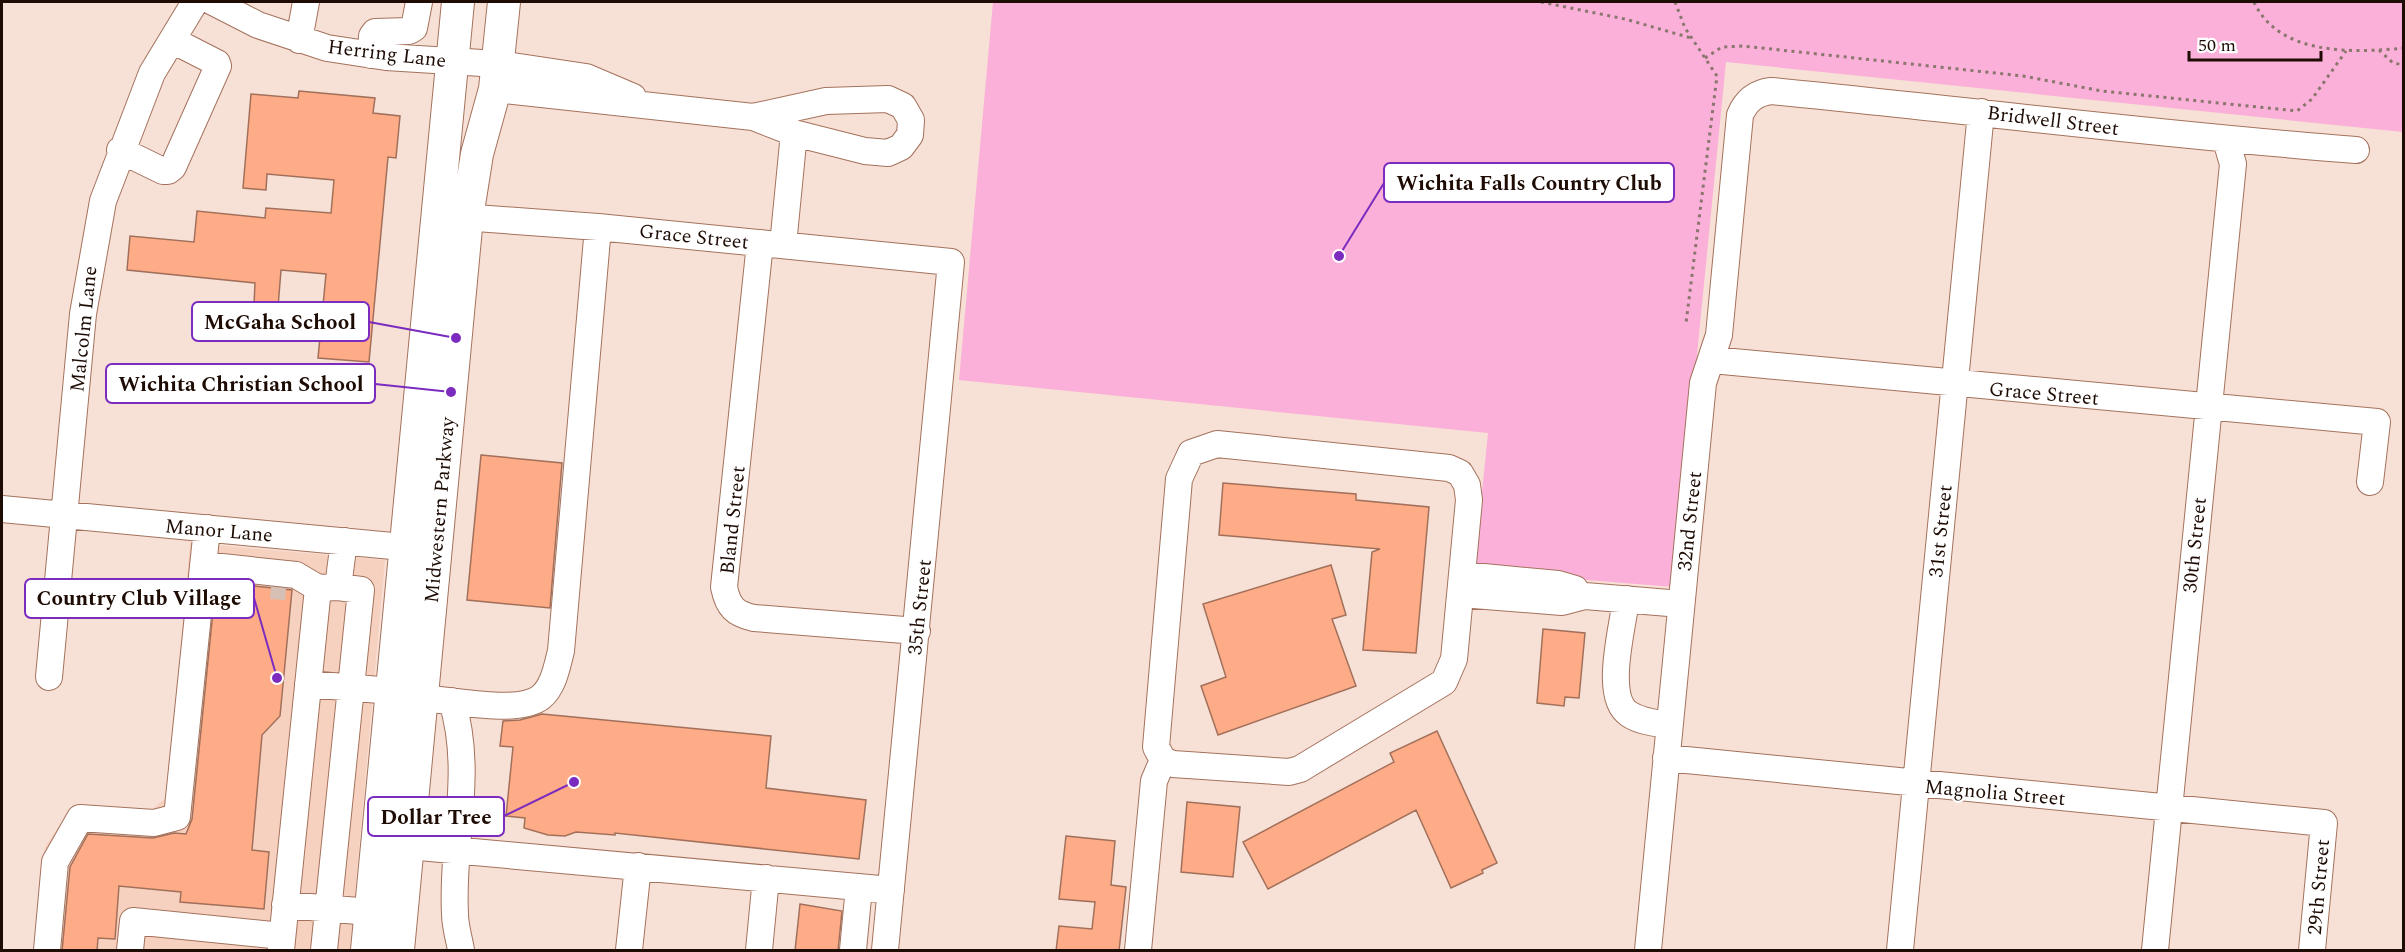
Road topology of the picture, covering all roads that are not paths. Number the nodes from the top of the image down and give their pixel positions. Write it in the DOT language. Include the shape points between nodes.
graph roads {
  1 [pos="195,2"];
  2 [pos="213,2"];
  3 [pos="306,2"];
  4 [pos="419,2"];
  5 [pos="458,2"];
  6 [pos="504,2"];
  7 [pos="172,40"];
  8 [pos="299,40"];
  9 [pos="371,56"];
  10 [pos="452,61"];
  11 [pos="496,76"];
  12 [pos="1752,98"];
  13 [pos="1981,112"];
  14 [pos="753,117"];
  15 [pos="794,133"];
  16 [pos="2226,140"];
  17 [pos="120,150"];
  18 [pos="2356,150"];
  19 [pos="452,216"];
  20 [pos="598,227"];
  21 [pos="772,244"];
  22 [pos="951,262"];
  23 [pos="1712,360"];
  24 [pos="1955,385"];
  25 [pos="2208,408"];
  26 [pos="2370,482"];
  27 [pos="2,509"];
  28 [pos="64,515"];
  29 [pos="207,528"];
  30 [pos="344,541"];
  31 [pos="421,549"];
  32 [pos="203,565"];
  33 [pos="296,583"];
  34 [pos="1462,584"];
  35 [pos="1626,599"];
  36 [pos="1681,604"];
  37 [pos="917,631"];
  38 [pos="49,677"];
  39 [pos="308,684"];
  40 [pos="351,688"];
  41 [pos="392,691"];
  42 [pos="437,699"];
  43 [pos="1670,725"];
  44 [pos="1666,758"];
  45 [pos="1163,760"];
  46 [pos="1916,784"];
  47 [pos="2168,808"];
  48 [pos="2324,824"];
  49 [pos="408,846"];
  50 [pos="458,850"];
  51 [pos="638,866"];
  52 [pos="766,878"];
  53 [pos="859,887"];
  54 [pos="891,890"];
  55 [pos="403,902"];
  56 [pos="285,905"];
  57 [pos="328,909"];
  58 [pos="371,912"];
  59 [pos="282,943"];
  60 [pos="47,951"];
  61 [pos="130,951"];
  62 [pos="324,951"];
  63 [pos="367,951"];
  64 [pos="398,951"];
  65 [pos="412,951"];
  66 [pos="461,951"];
  67 [pos="629,951"];
  68 [pos="759,951"];
  69 [pos="853,951"];
  70 [pos="885,951"];
  71 [pos="1138,951"];
  72 [pos="1648,951"];
  73 [pos="1900,951"];
  74 [pos="2155,951"];
  75 [pos="2313,951"];
  1 -- 7 [label="street, Malcolm Lane"];
  2 -- 8 [label="street, Herring Lane"];
  3 -- 8 [label="street"];
  4 -- 9 [label="street" via="414,28 375,32"];
  5 -- 10 [label="main road, Midwestern Parkway"];
  6 -- 11 [label="main road, Midwestern Parkway"];
  7 -- 17 [label="street, Malcolm Lane" via="152,73"];
  7 -- 17 [label="street" via="218,66 173,167 163,171"];
  8 -- 9 [label="street, Herring Lane"];
  9 -- 10 [label="street, Herring Lane"];
  10 -- 11 [label="street, Herring Lane"];
  10 -- 19 [label="main road, Midwestern Parkway"];
  11 -- 14 [label="street, Herring Lane" via="578,100"];
  11 -- 19 [label="main road, Midwestern Parkway" via="477,154"];
  12 -- 13 [label="street, Bridwell Street" via="1771,91"];
  12 -- 23 [label="street, 32nd Street" via="1740,116 1721,315"];
  13 -- 16 [label="street, Bridwell Street"];
  13 -- 24 [label="street, 31st Street"];
  14 -- 15 [label="street"];
  14 -- 15 [label="street" via="826,101 888,99 903,106 911,120 910,135 901,147 888,153"];
  15 -- 21 [label="street, Bland Street"];
  16 -- 18 [label="street, Bridwell Street"];
  16 -- 25 [label="street, 30th Street" via="2233,164"];
  17 -- 28 [label="street, Malcolm Lane" via="102,201 93,247"];
  19 -- 20 [label="street, Grace Street"];
  19 -- 31 [label="main road, Midwestern Parkway"];
  20 -- 21 [label="street, Grace Street"];
  20 -- 42 [label="street" via="561,651 554,678 542,696 530,704 511,706"];
  21 -- 22 [label="street, Grace Street"];
  21 -- 37 [label="street, Bland Street" via="724,587 727,600 736,614 754,618"];
  22 -- 37 [label="street, 35th Street"];
  23 -- 24 [label="street, Grace Street"];
  23 -- 36 [label="street, 32nd Street" via="1702,383"];
  24 -- 25 [label="street, Grace Street"];
  24 -- 46 [label="street, 31st Street"];
  25 -- 26 [label="street, Grace Street" via="2378,422"];
  25 -- 47 [label="street, 30th Street"];
  27 -- 28 [label="street, Manor Lane"];
  28 -- 29 [label="street, Manor Lane"];
  28 -- 38 [label="street, Malcolm Lane"];
  29 -- 30 [label="street, Manor Lane"];
  29 -- 32 [label="street"];
  30 -- 31 [label="street, Manor Lane"];
  30 -- 33 [label="street"];
  31 -- 41 [label="main road, Midwestern Parkway"];
  31 -- 42 [label="main road, Midwestern Parkway"];
  32 -- 33 [label="street"];
  32 -- 60 [label="street" via="177,817 154,823 80,818 55,862"];
  33 -- 39 [label="street"];
  33 -- 40 [label="street" via="361,590"];
  34 -- 35 [label="street" via="1502,588 1558,584 1585,596"];
  34 -- 45 [label="street" via="1454,659 1444,682 1300,769 1278,773"];
  34 -- 45 [label="street" via="1469,500 1460,473 1449,468 1217,444 1191,453 1179,479 1156,747"];
  35 -- 36 [label="street"];
  35 -- 43 [label="street" via="1615,686 1618,700 1628,714"];
  36 -- 43 [label="street, 32nd Street"];
  37 -- 54 [label="street, 35th Street"];
  39 -- 40 [label="street"];
  39 -- 56 [label="street"];
  40 -- 41 [label="street"];
  40 -- 57 [label="street"];
  41 -- 58 [label="main road, Midwestern Parkway"];
  42 -- 49 [label="main road, Midwestern Parkway"];
  42 -- 50 [label="street" via="461,730"];
  43 -- 44 [label="street, 32nd Street"];
  44 -- 46 [label="street, Magnolia Street"];
  44 -- 72 [label="street, 32nd Street"];
  45 -- 71 [label="street" via="1154,781"];
  46 -- 47 [label="street, Magnolia Street"];
  46 -- 73 [label="street, 31st Street"];
  47 -- 48 [label="street, Magnolia Street"];
  47 -- 74 [label="street, 30th Street"];
  48 -- 75 [label="street, 29th Street"];
  49 -- 50 [label="street"];
  49 -- 55 [label="main road, Midwestern Parkway"];
  50 -- 51 [label="street"];
  50 -- 66 [label="street" via="455,914"];
  51 -- 52 [label="street"];
  51 -- 67 [label="street"];
  52 -- 53 [label="street"];
  52 -- 68 [label="street"];
  53 -- 54 [label="street"];
  53 -- 69 [label="street"];
  54 -- 70 [label="street, 35th Street"];
  55 -- 64 [label="main road, Midwestern Parkway"];
  55 -- 65 [label="main road"];
  56 -- 57 [label="street"];
  56 -- 59 [label="street"];
  57 -- 58 [label="street"];
  57 -- 62 [label="street"];
  58 -- 63 [label="main road, Midwestern Parkway"];
  59 -- 61 [label="street" via="133,921"];
}
